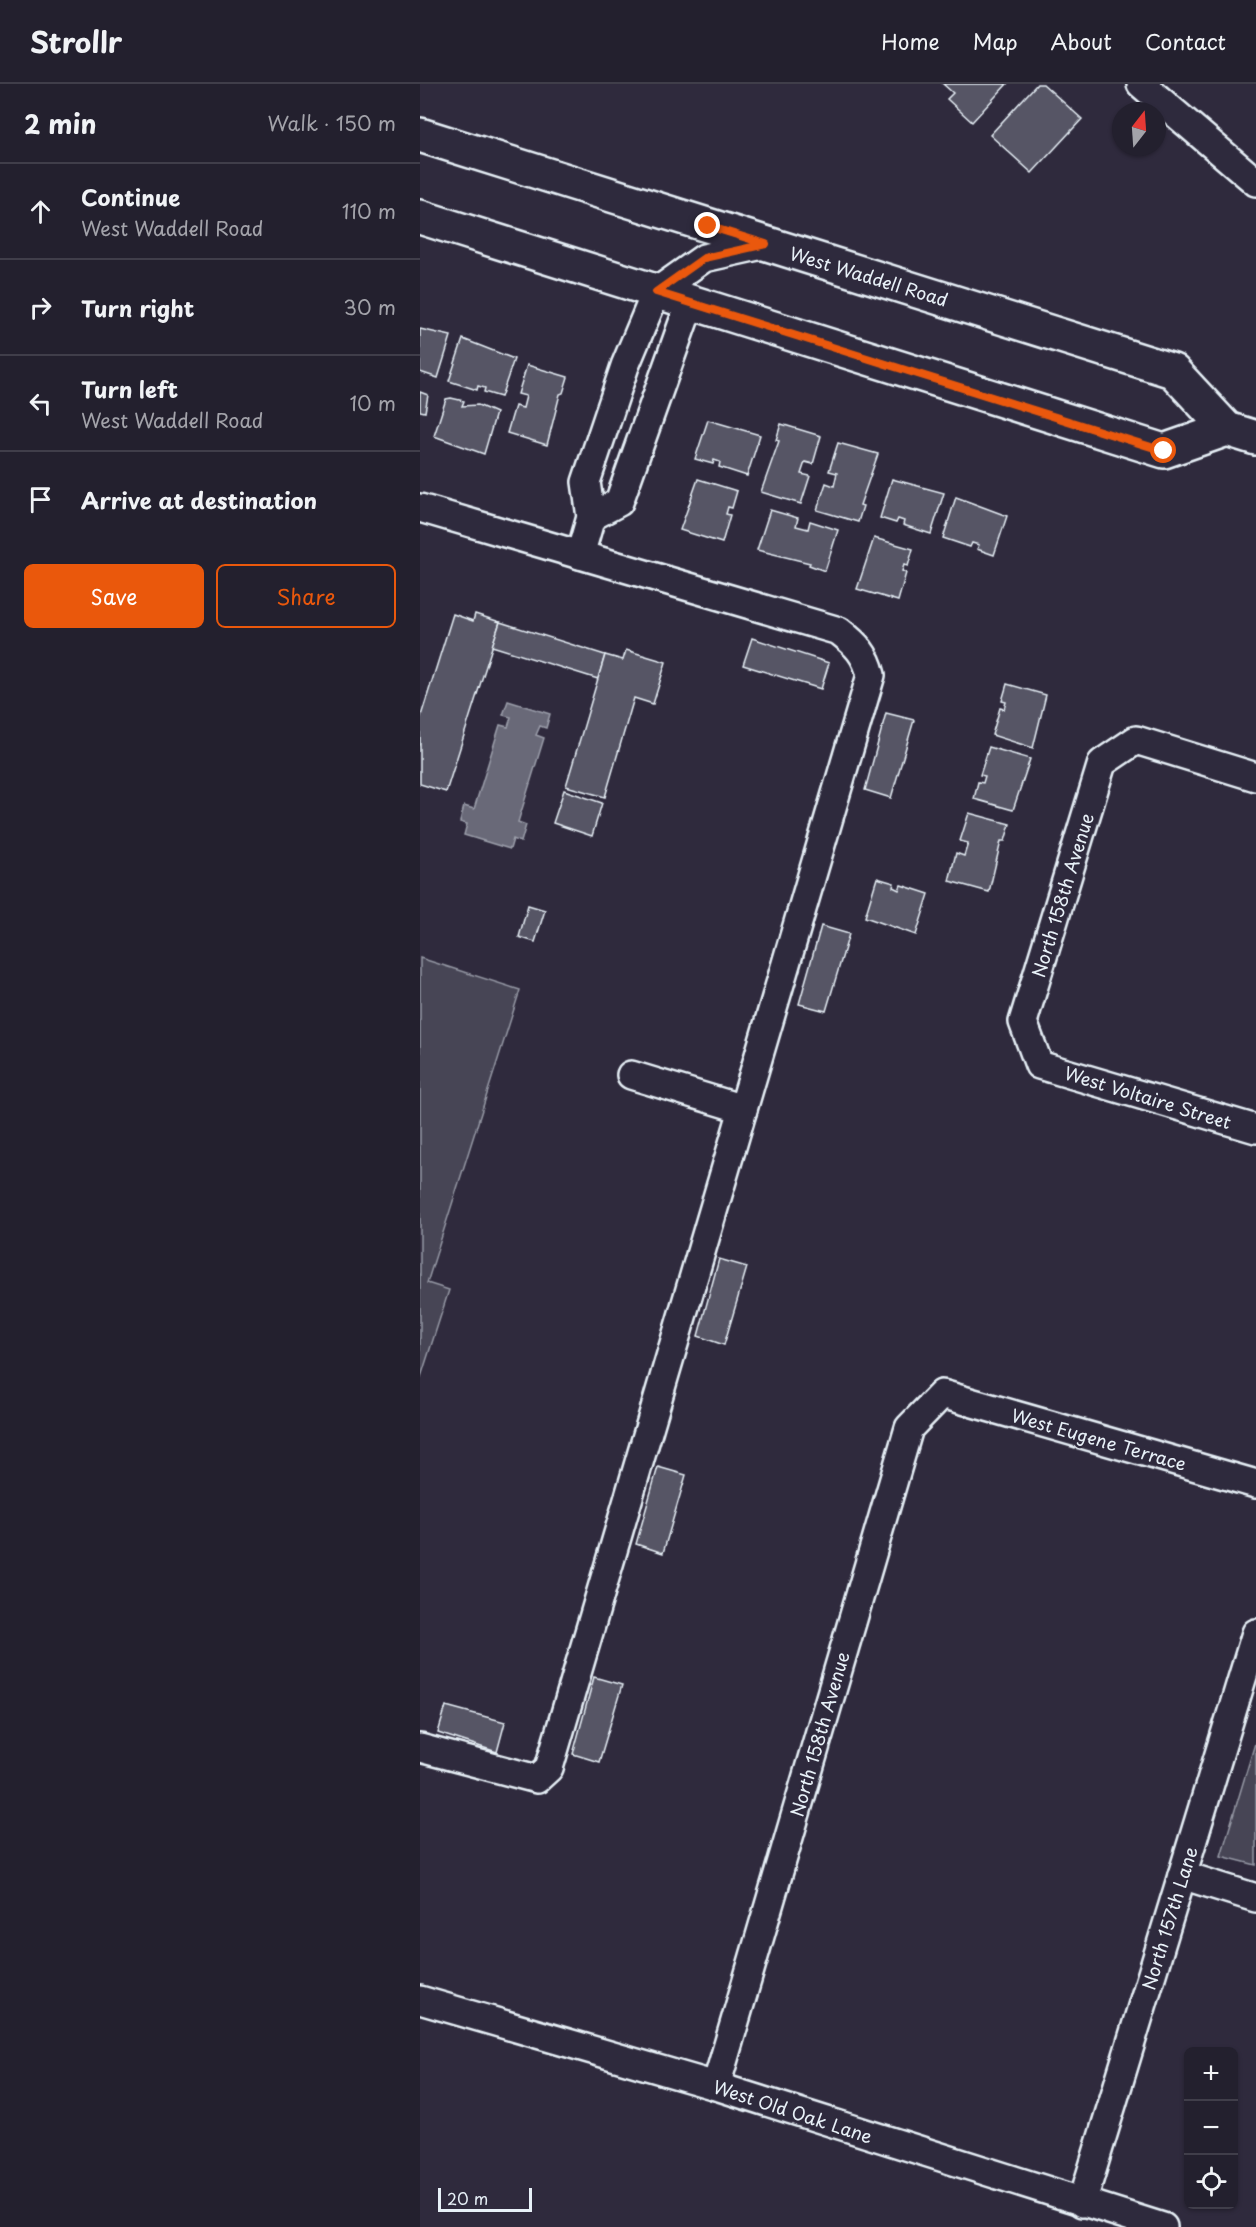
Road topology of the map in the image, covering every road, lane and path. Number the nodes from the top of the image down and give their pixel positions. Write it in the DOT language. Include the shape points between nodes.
graph roads {
  1 [pos="1141,84"];
  2 [pos="420,135"];
  3 [pos="1256,182"];
  4 [pos="420,217"];
  5 [pos="766,244"];
  6 [pos="656,292"];
  7 [pos="690,303"];
  8 [pos="1242,433"];
  9 [pos="420,508"];
  10 [pos="591,517"];
  11 [pos="580,555"];
  12 [pos="1256,777"];
  13 [pos="1040,1065"];
  14 [pos="631,1075"];
  15 [pos="743,1109"];
  16 [pos="1256,1129"];
  17 [pos="942,1394"];
  18 [pos="1256,1484"];
  19 [pos="1256,1633"];
  20 [pos="420,1748"];
  21 [pos="1182,1875"];
  22 [pos="1256,1898"];
  23 [pos="420,2000"];
  24 [pos="716,2086"];
  25 [pos="1082,2203"];
  26 [pos="1163,2227"];
  1 -- 3 [label="street"];
  2 -- 5 [label="main road, West Waddell Road"];
  4 -- 6 [label="main road, West Waddell Road"];
  5 -- 6 [label="street" via="704,258"];
  5 -- 8 [label="main road, West Waddell Road" via="1173,371"];
  6 -- 7 [label="main road, West Waddell Road"];
  6 -- 10 [label="street" via="625,366 586,482"];
  7 -- 8 [label="main road, West Waddell Road" via="1164,451"];
  7 -- 10 [label="street" via="619,502"];
  9 -- 11 [label="street"];
  10 -- 11 [label="street"];
  11 -- 15 [label="street" via="839,632 858,646 868,662 871,675"];
  12 -- 13 [label="street, North 158th Avenue" via="1136,740 1102,763 1023,1022"];
  13 -- 16 [label="street, West Voltaire Street"];
  14 -- 15 [label="street"];
  15 -- 20 [label="street" via="549,1768 537,1779"];
  17 -- 18 [label="street, West Eugene Terrace"];
  17 -- 24 [label="street, North 158th Avenue" via="909,1428"];
  19 -- 21 [label="street, North 157th Lane"];
  21 -- 22 [label="street"];
  21 -- 25 [label="street, North 157th Lane"];
  23 -- 24 [label="street, West Old Oak Lane"];
  24 -- 25 [label="street, West Old Oak Lane"];
  25 -- 26 [label="street, West Old Oak Lane"];
}
